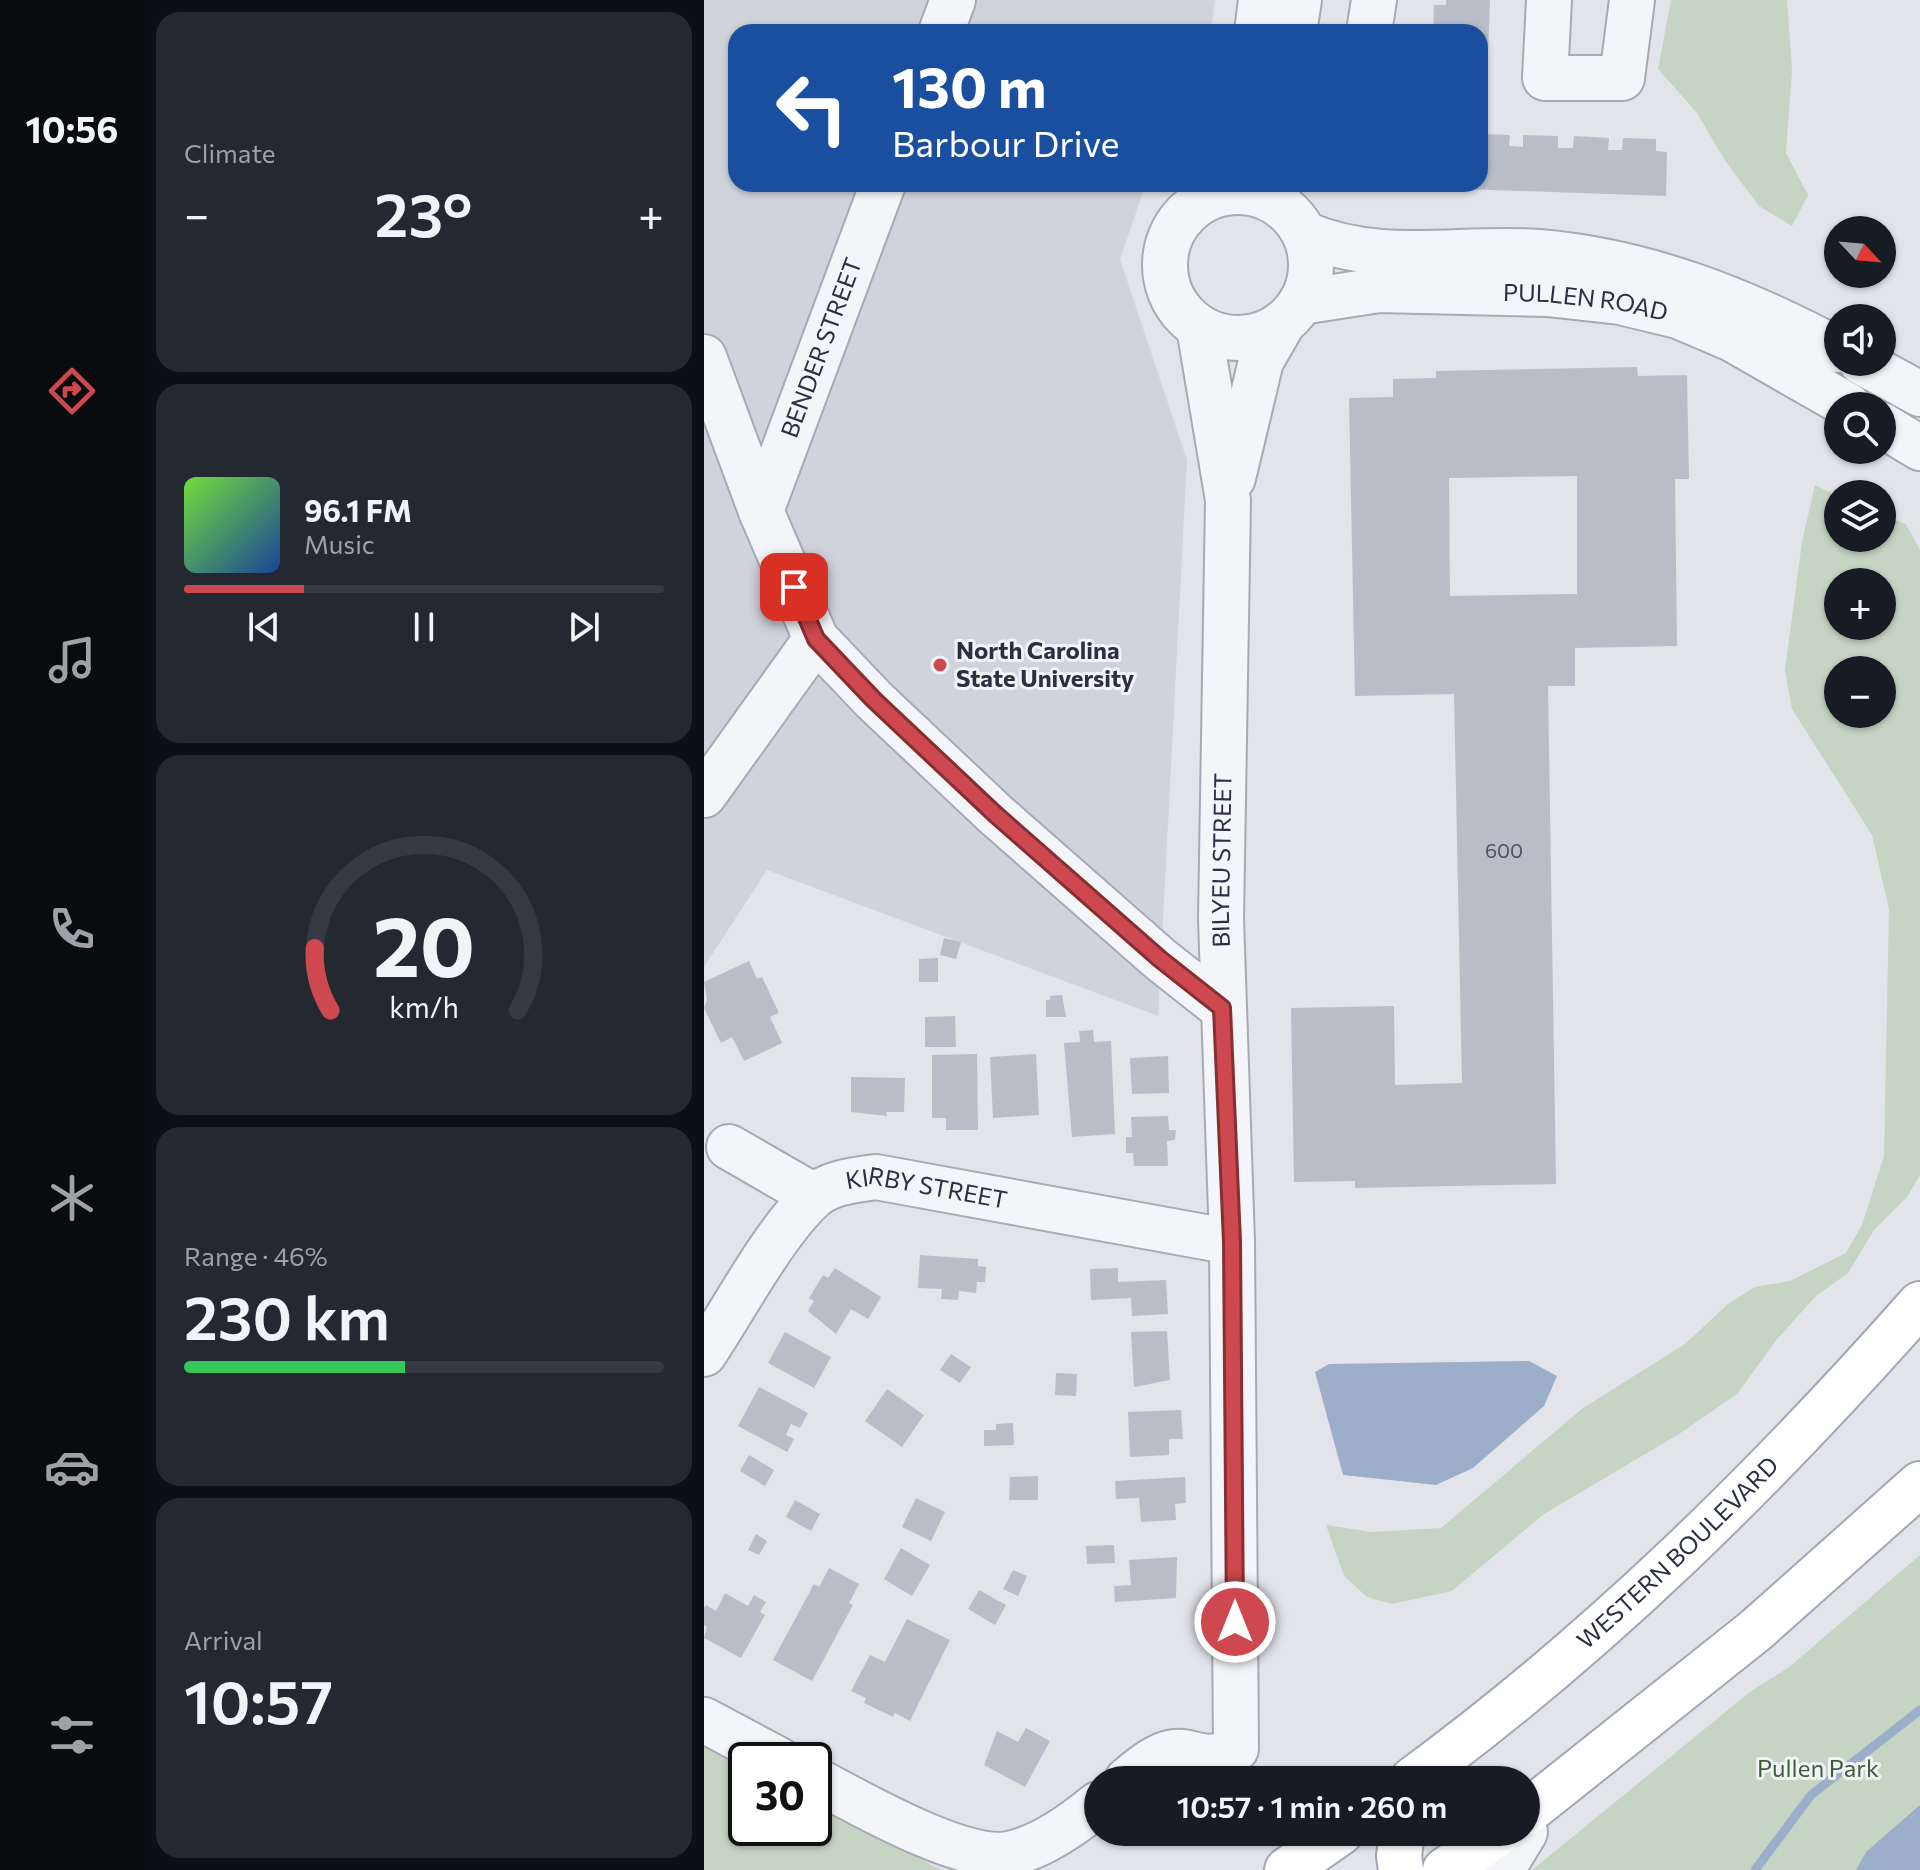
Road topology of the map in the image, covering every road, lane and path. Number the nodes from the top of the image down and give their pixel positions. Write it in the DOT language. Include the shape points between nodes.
graph roads {
  1 [pos="953,0"];
  2 [pos="1261,0"];
  3 [pos="1299,0"];
  4 [pos="1374,0"];
  5 [pos="1549,0"];
  6 [pos="1632,0"];
  7 [pos="944,24"];
  8 [pos="1258,24"];
  9 [pos="1295,24"];
  10 [pos="1370,24"];
  11 [pos="880,192"];
  12 [pos="1214,192"];
  13 [pos="1244,192"];
  14 [pos="1291,209"];
  15 [pos="1292,312"];
  16 [pos="1199,327"];
  17 [pos="1824,343"];
  18 [pos="704,357"];
  19 [pos="1887,376"];
  20 [pos="1825,392"];
  21 [pos="1920,394"];
  22 [pos="1896,433"];
  23 [pos="1920,448"];
  24 [pos="1228,500"];
  25 [pos="761,511"];
  26 [pos="816,639"];
  27 [pos="704,795"];
  28 [pos="1222,1008"];
  29 [pos="729,1147"];
  30 [pos="814,1196"];
  31 [pos="1232,1242"];
  32 [pos="1920,1304"];
  33 [pos="704,1354"];
  34 [pos="1920,1484"];
  35 [pos="704,1720"];
  36 [pos="1468,1739"];
  37 [pos="745,1742"];
  38 [pos="1144,1766"];
  39 [pos="1431,1766"];
  40 [pos="1448,1766"];
  41 [pos="1585,1768"];
  42 [pos="832,1788"];
  43 [pos="1540,1802"];
  44 [pos="1084,1813"];
  45 [pos="1540,1815"];
  46 [pos="1321,1846"];
  47 [pos="1400,1846"];
  48 [pos="1480,1846"];
  49 [pos="1516,1846"];
  50 [pos="1287,1870"];
  51 [pos="1401,1870"];
  52 [pos="1445,1870"];
  53 [pos="1502,1870"];
  1 -- 7 [label="street"];
  2 -- 8 [label="street"];
  3 -- 9 [label="street"];
  4 -- 10 [label="street"];
  5 -- 6 [label="street" via="1545,78 1622,78"];
  11 -- 25 [label="street, BENDER STREET"];
  12 -- 16 [label="street" via="1179,222 1167,243 1164,267 1169,291"];
  13 -- 14 [label="street"];
  14 -- 15 [label="street" via="1311,256 1310,280"];
  14 -- 17 [label="street, PULLEN ROAD" via="1333,246 1366,253 1539,252 1623,265 1719,293"];
  15 -- 16 [label="street" via="1263,334 1241,338"];
  15 -- 20 [label="street, PULLEN ROAD" via="1379,290 1547,294 1620,302 1678,316 1732,339"];
  15 -- 24 [label="street, BILYEU STREET" via="1261,361"];
  16 -- 24 [label="street, BILYEU STREET"];
  18 -- 25 [label="street"];
  19 -- 21 [label="street"];
  22 -- 23 [label="street"];
  24 -- 28 [label="street, BILYEU STREET"];
  25 -- 26 [label="street"];
  26 -- 27 [label="street"];
  26 -- 28 [label="street" via="995,814"];
  28 -- 31 [label="street, BILYEU STREET"];
  29 -- 30 [label="street"];
  30 -- 31 [label="street, KIRBY STREET" via="843,1181 876,1177"];
  30 -- 33 [label="street, KIRBY STREET"];
  31 -- 38 [label="street, BILYEU STREET" via="1236,1749 1208,1759 1172,1752"];
  32 -- 36 [label="main road, WESTERN BOULEVARD" via="1708,1529"];
  34 -- 41 [label="main road" via="1756,1630"];
  35 -- 37 [label="street"];
  36 -- 39 [label="main road, WESTERN BOULEVARD"];
  36 -- 40 [label="main road"];
  41 -- 43 [label="main road"];
  41 -- 45 [label="street"];
  42 -- 44 [label="street" via="905,1825 988,1855 1012,1854 1040,1842"];
  46 -- 50 [label="main road"];
  47 -- 51 [label="main road"];
  48 -- 52 [label="main road"];
  49 -- 53 [label="street"];
}
